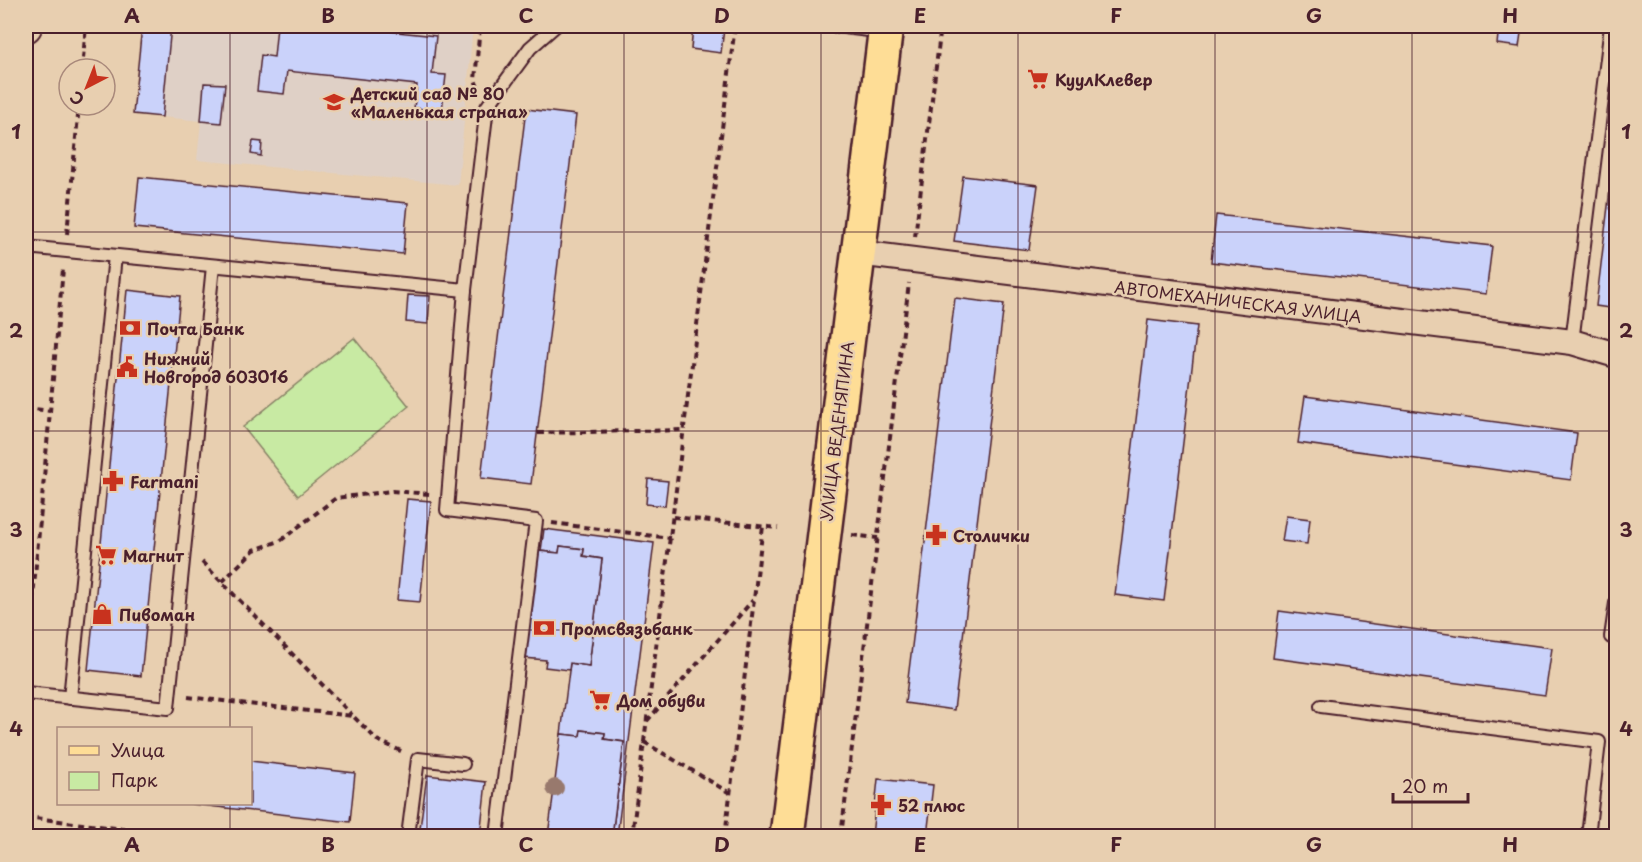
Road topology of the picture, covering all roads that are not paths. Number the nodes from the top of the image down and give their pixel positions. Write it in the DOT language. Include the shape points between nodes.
graph roads {
  1 [pos="555,26"];
  2 [pos="836,26"];
  3 [pos="1611,26"];
  4 [pos="895,28"];
  5 [pos="26,247"];
  6 [pos="858,254"];
  7 [pos="115,256"];
  8 [pos="213,266"];
  9 [pos="465,290"];
  10 [pos="1572,342"];
  11 [pos="1617,355"];
  12 [pos="1617,603"];
  13 [pos="1617,637"];
  14 [pos="26,693"];
  15 [pos="70,698"];
  16 [pos="1321,706"];
  17 [pos="463,764"];
  18 [pos="408,837"];
  19 [pos="497,837"];
  20 [pos="787,837"];
  21 [pos="1588,837"];
  1 -- 9 [label="lane" via="530,48 487,106"];
  2 -- 4 [label="lane"];
  3 -- 10 [label="lane"];
  4 -- 6 [label="main road, УЛИЦА ВЕДЕНЯПИНА"];
  5 -- 7 [label="lane"];
  6 -- 10 [label="street, АВТОМЕХАНИЧЕСКАЯ УЛИЦА"];
  6 -- 20 [label="main road, УЛИЦА ВЕДЕНЯПИНА"];
  7 -- 8 [label="lane"];
  7 -- 15 [label="lane"];
  8 -- 9 [label="lane"];
  8 -- 15 [label="lane" via="168,708"];
  9 -- 19 [label="lane" via="447,510 536,521"];
  10 -- 11 [label="street, АВТОМЕХАНИЧЕСКАЯ УЛИЦА"];
  12 -- 13 [label="lane" via="1611,636"];
  14 -- 15 [label="lane"];
  16 -- 21 [label="lane" via="1599,742"];
  17 -- 18 [label="lane" via="418,759"];
}
